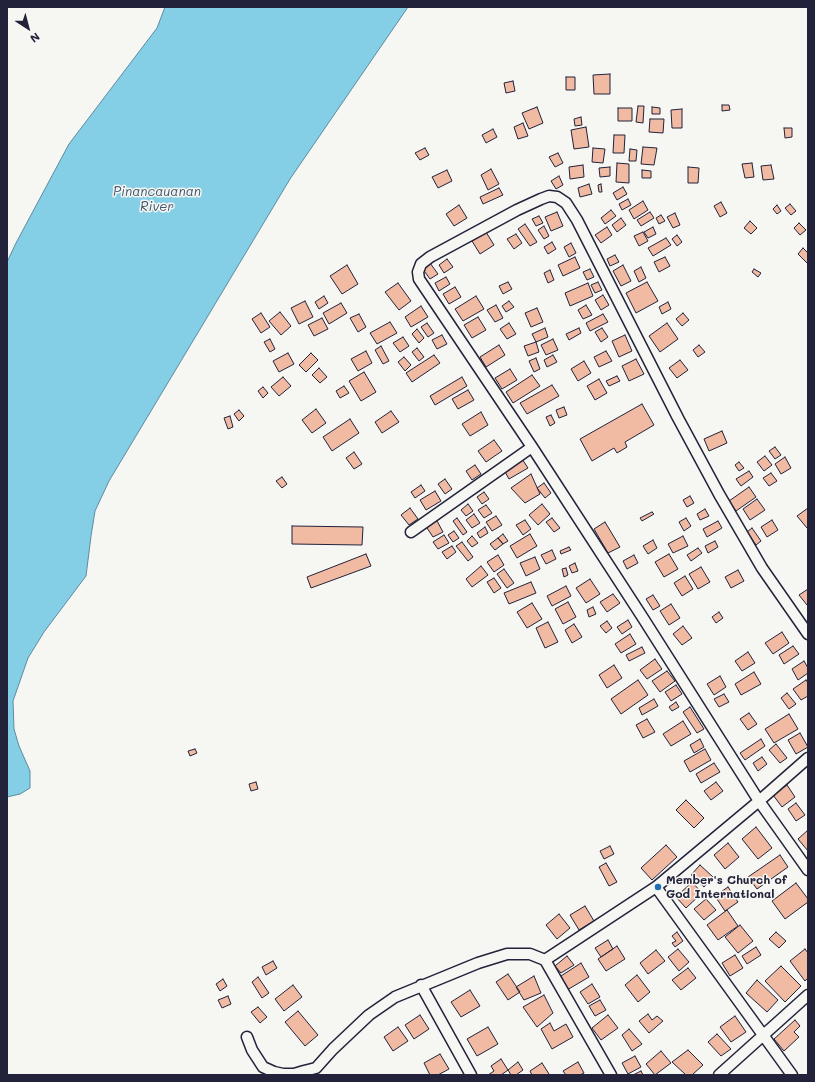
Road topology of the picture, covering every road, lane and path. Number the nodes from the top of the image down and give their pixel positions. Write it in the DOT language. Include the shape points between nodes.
graph roads {
  1 [pos="532,447"];
  2 [pos="411,532"];
  3 [pos="808,634"];
  4 [pos="808,758"];
  5 [pos="759,801"];
  6 [pos="808,870"];
  7 [pos="656,887"];
  8 [pos="545,960"];
  9 [pos="421,985"];
  10 [pos="808,995"];
  11 [pos="764,1035"];
  12 [pos="247,1037"];
  13 [pos="319,1071"];
  14 [pos="471,1075"];
  15 [pos="611,1075"];
  16 [pos="719,1075"];
  17 [pos="792,1075"];
  1 -- 2 [label="street"];
  1 -- 3 [label="street" via="419,279 418,272 421,264 430,256 549,196 557,197 566,203 577,220 719,494 762,568"];
  1 -- 5 [label="street"];
  4 -- 5 [label="street"];
  5 -- 6 [label="street"];
  5 -- 7 [label="street"];
  7 -- 8 [label="street"];
  7 -- 11 [label="street"];
  8 -- 9 [label="street" via="530,954 507,954"];
  8 -- 15 [label="street"];
  9 -- 13 [label="street" via="395,997 369,1015"];
  9 -- 14 [label="street"];
  10 -- 11 [label="street"];
  11 -- 16 [label="street"];
  11 -- 17 [label="street"];
  12 -- 13 [label="street" via="263,1067 274,1072 294,1074"];
}
